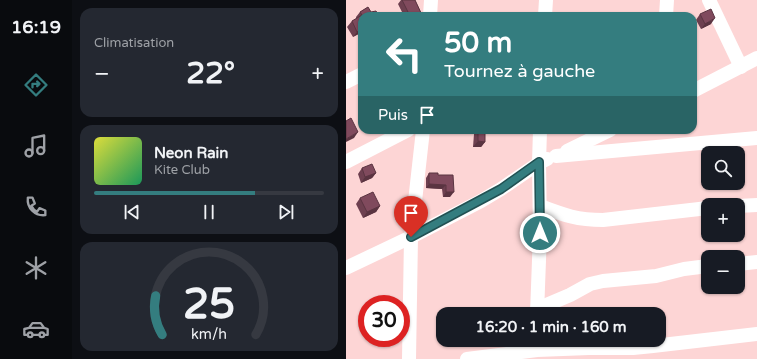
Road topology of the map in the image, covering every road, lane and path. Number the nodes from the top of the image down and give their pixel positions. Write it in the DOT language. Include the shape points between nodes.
graph roads {
  1 [pos="431,0"];
  2 [pos="546,0"];
  3 [pos="667,0"];
  4 [pos="708,0"];
  5 [pos="430,12"];
  6 [pos="545,12"];
  7 [pos="666,12"];
  8 [pos="757,58"];
  9 [pos="741,67"];
  10 [pos="358,76"];
  11 [pos="346,82"];
  12 [pos="697,89"];
  13 [pos="400,134"];
  14 [pos="424,134"];
  15 [pos="540,134"];
  16 [pos="602,134"];
  17 [pos="757,138"];
  18 [pos="556,156"];
  19 [pos="346,162"];
  20 [pos="539,162"];
  21 [pos="757,204"];
  22 [pos="745,205"];
  23 [pos="540,206"];
  24 [pos="701,209"];
  25 [pos="411,237"];
  26 [pos="757,262"];
  27 [pos="745,263"];
  28 [pos="701,267"];
  29 [pos="346,268"];
  30 [pos="537,307"];
  31 [pos="545,307"];
  32 [pos="757,334"];
  33 [pos="537,350"];
  34 [pos="409,359"];
  35 [pos="467,359"];
  1 -- 5 [label="street"];
  2 -- 6 [label="street"];
  3 -- 7 [label="street"];
  4 -- 9 [label="street"];
  8 -- 9 [label="street"];
  9 -- 12 [label="street"];
  10 -- 11 [label="street"];
  13 -- 19 [label="street"];
  14 -- 25 [label="street"];
  15 -- 20 [label="street"];
  16 -- 18 [label="street"];
  17 -- 18 [label="street"];
  18 -- 20 [label="street"];
  20 -- 23 [label="street"];
  20 -- 25 [label="street" via="501,189"];
  21 -- 22 [label="street"];
  23 -- 24 [label="street" via="586,220"];
  23 -- 30 [label="street"];
  25 -- 29 [label="street"];
  25 -- 34 [label="street"];
  26 -- 27 [label="street"];
  28 -- 31 [label="street" via="656,276 590,284"];
  32 -- 33 [label="street" via="633,348"];
  33 -- 35 [label="street"];
}
